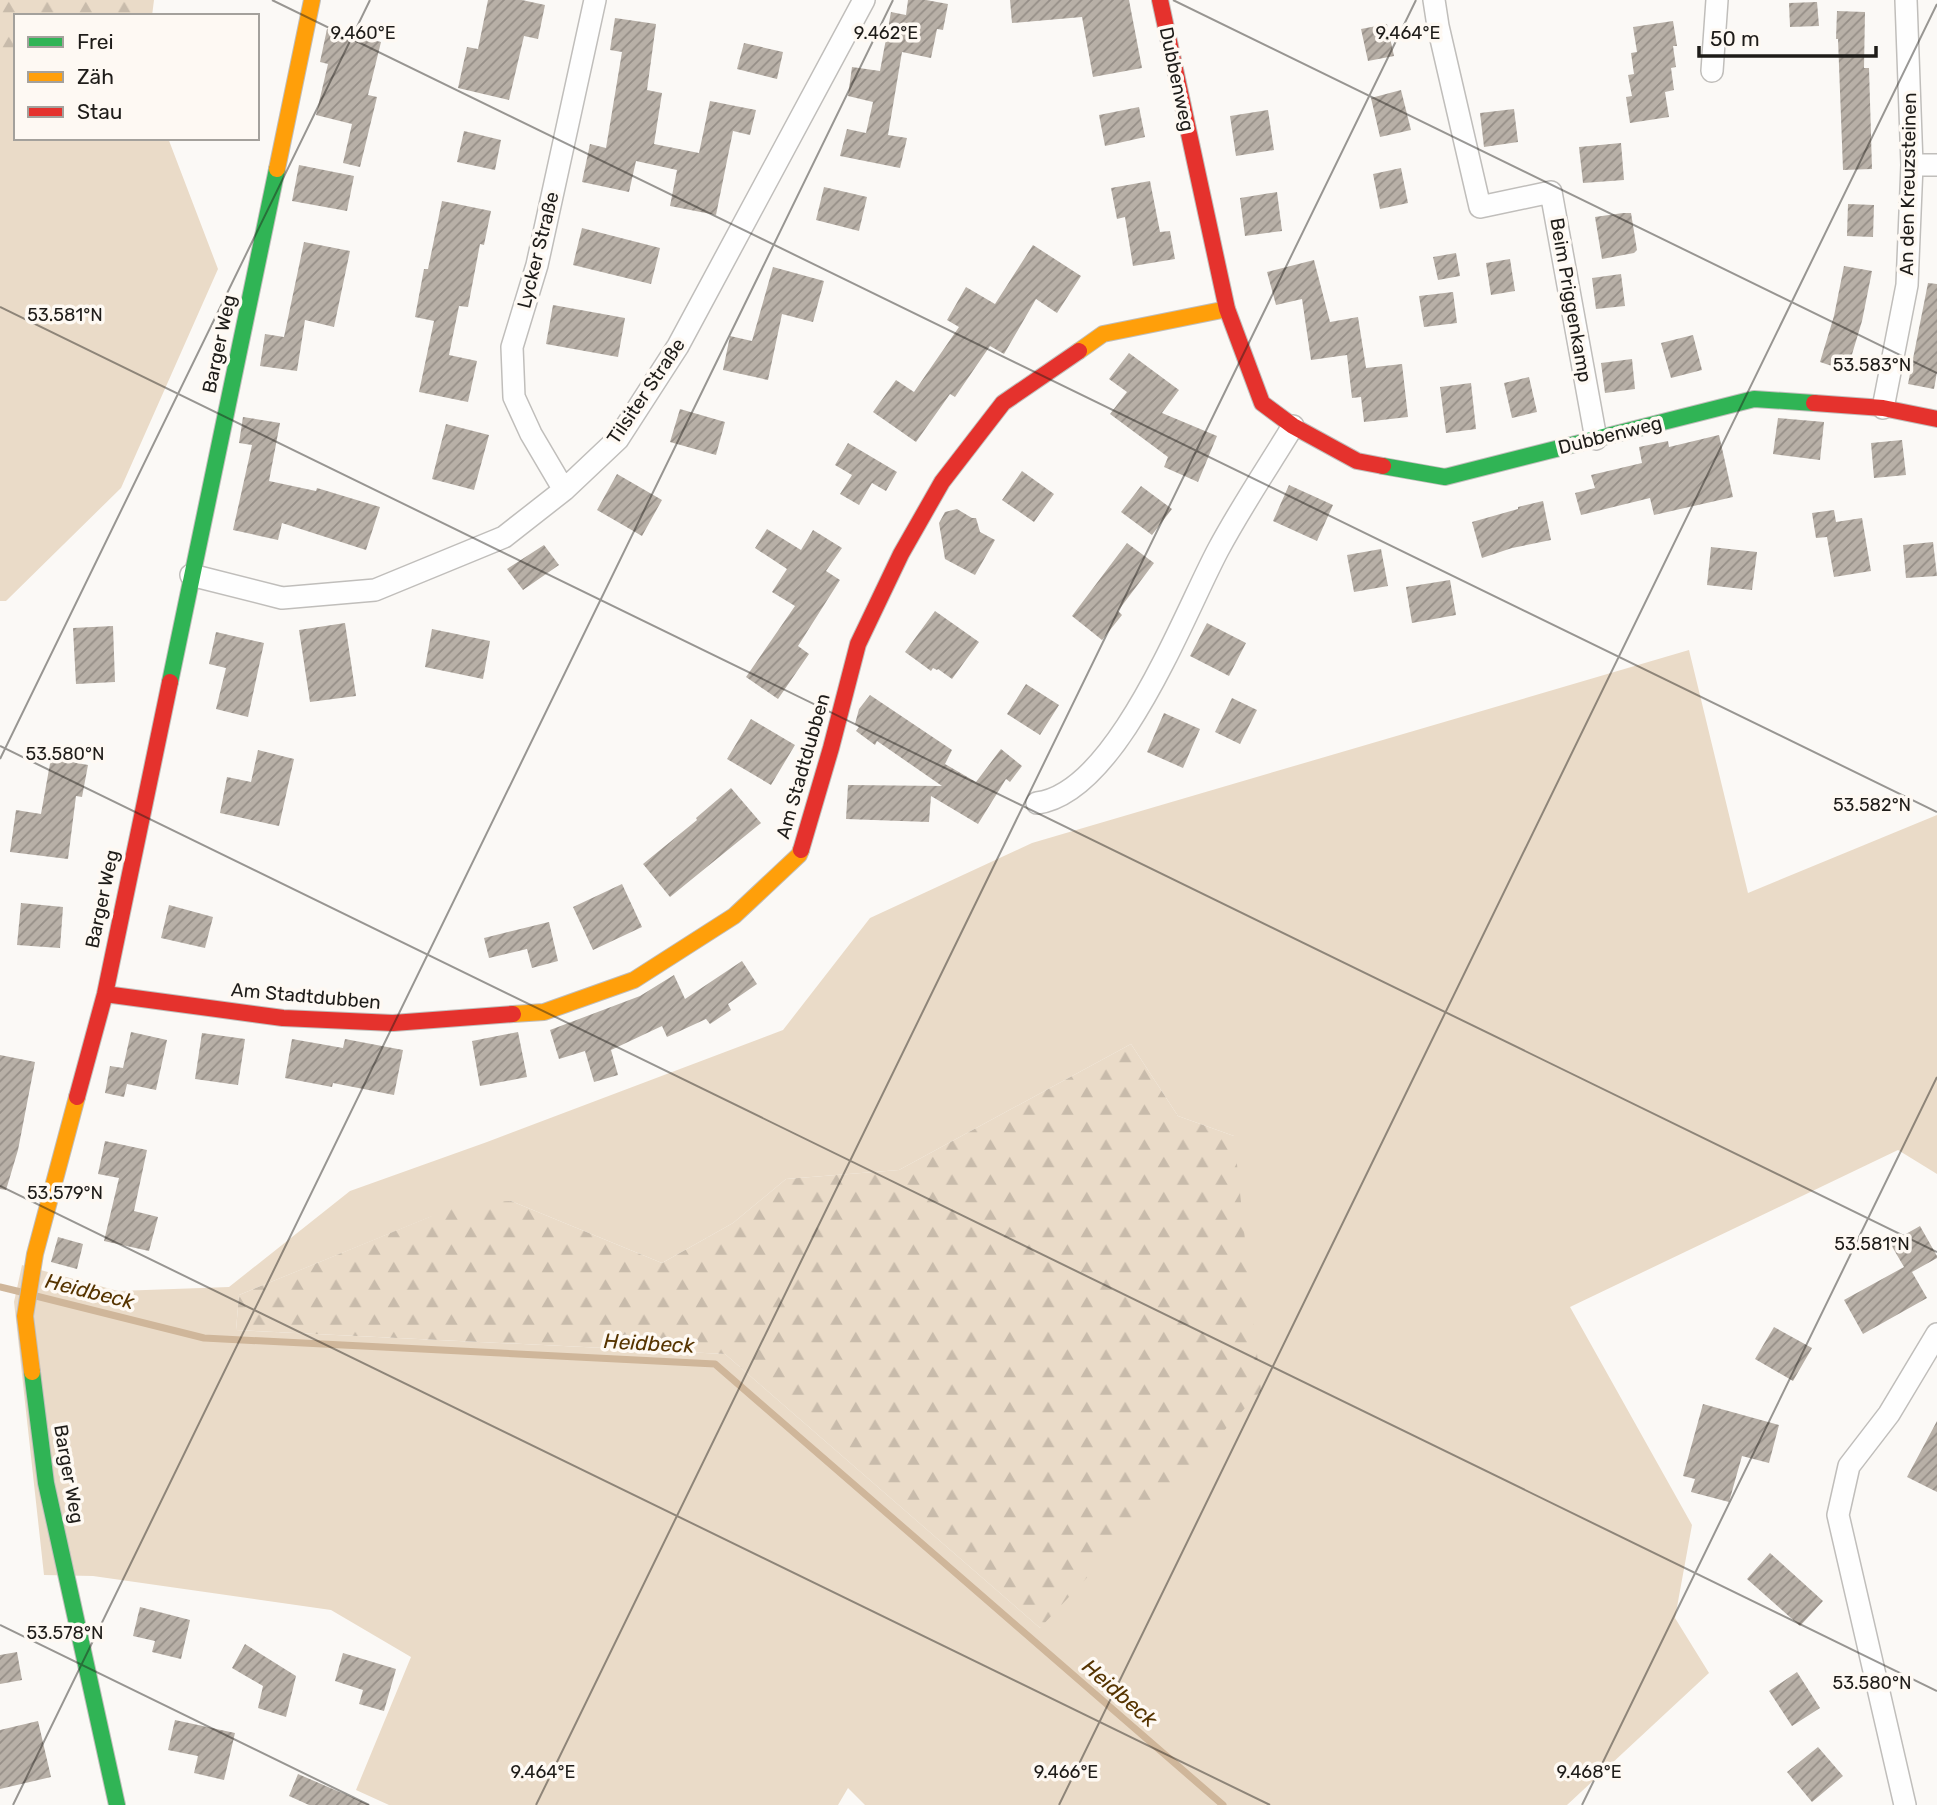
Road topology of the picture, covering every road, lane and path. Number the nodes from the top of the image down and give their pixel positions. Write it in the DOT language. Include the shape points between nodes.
graph roads {
  1 [pos="312,0"];
  2 [pos="595,0"];
  3 [pos="864,0"];
  4 [pos="1160,0"];
  5 [pos="1434,0"];
  6 [pos="1717,0"];
  7 [pos="1906,0"];
  8 [pos="1712,71"];
  9 [pos="1912,165"];
  10 [pos="1937,165"];
  11 [pos="1227,309"];
  12 [pos="1883,408"];
  13 [pos="1937,419"];
  14 [pos="1293,426"];
  15 [pos="1596,439"];
  16 [pos="564,490"];
  17 [pos="191,575"];
  18 [pos="1037,803"];
  19 [pos="105,994"];
  20 [pos="1937,1334"];
  21 [pos="117,1805"];
  22 [pos="1905,1805"];
  1 -- 17 [label="street, Barger Weg"];
  2 -- 16 [label="street, Lycker Straße" via="537,265 512,347 514,397"];
  3 -- 16 [label="street, Tilsiter Straße" via="678,346 618,439"];
  4 -- 11 [label="street, Dubbenweg"];
  5 -- 15 [label="street, Beim Priggenkamp" via="1480,206 1551,192"];
  6 -- 8 [label="street"];
  7 -- 9 [label="street, An den Kreuzsteinen"];
  9 -- 10 [label="street"];
  9 -- 12 [label="street, An den Kreuzsteinen" via="1907,285"];
  11 -- 14 [label="street, Dubbenweg" via="1262,403"];
  11 -- 19 [label="street, Am Stadtdubben" via="1103,334 1003,403 942,482 858,644 799,855 734,916 634,980 544,1012 393,1023 283,1018"];
  12 -- 13 [label="street, Dubbenweg"];
  12 -- 15 [label="street, Dubbenweg" via="1755,399"];
  14 -- 15 [label="street, Dubbenweg" via="1357,461 1445,478"];
  14 -- 18 [label="street" via="1219,548 1135,716 1088,776 1051,801"];
  16 -- 17 [label="street, Tilsiter Straße" via="504,537 375,590 282,598"];
  17 -- 19 [label="street, Barger Weg"];
  19 -- 21 [label="street, Barger Weg" via="35,1254 25,1316 46,1483"];
  20 -- 22 [label="street" via="1889,1414 1849,1466 1838,1515"];
}
